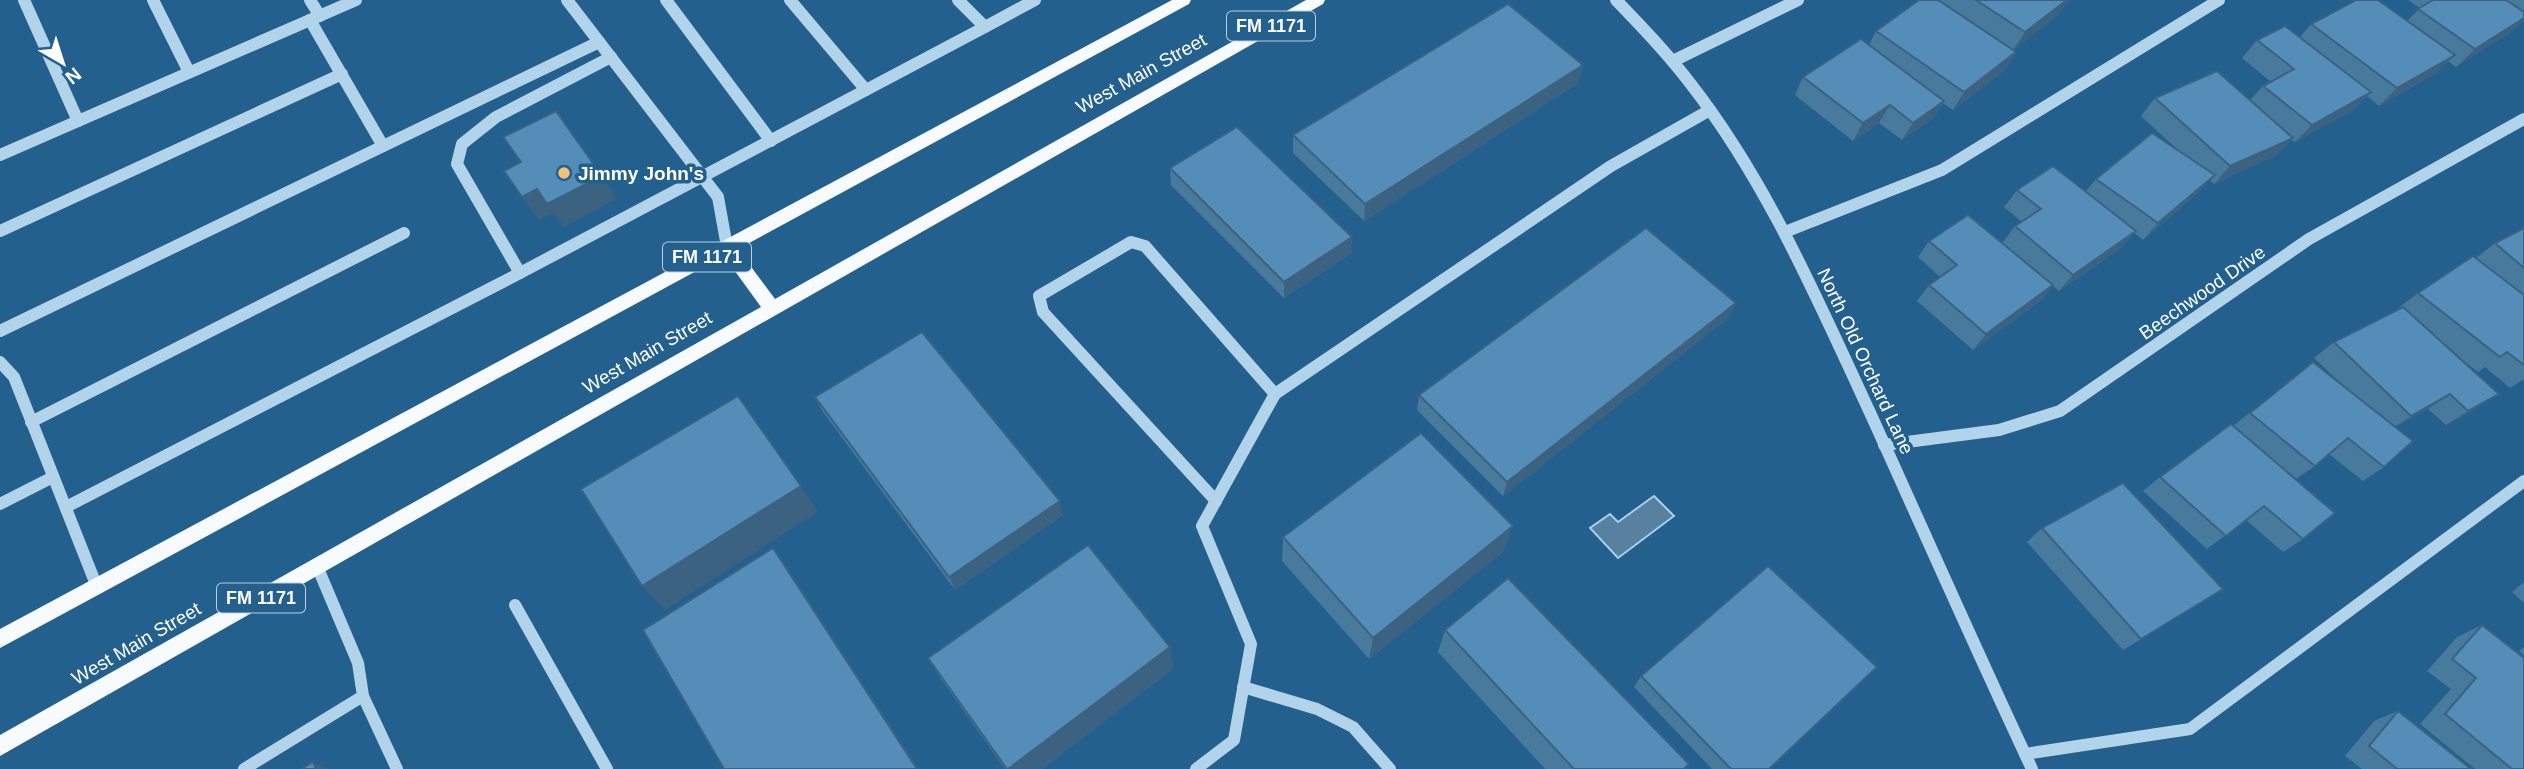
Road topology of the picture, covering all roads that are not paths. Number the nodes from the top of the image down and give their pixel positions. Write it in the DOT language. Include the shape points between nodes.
graph roads {
  1 [pos="24,0"];
  2 [pos="153,0"];
  3 [pos="310,0"];
  4 [pos="356,0"];
  5 [pos="567,0"];
  6 [pos="666,0"];
  7 [pos="790,0"];
  8 [pos="958,0"];
  9 [pos="1035,0"];
  10 [pos="1184,0"];
  11 [pos="1318,0"];
  12 [pos="1616,0"];
  13 [pos="2219,0"];
  14 [pos="1791,2"];
  15 [pos="315,18"];
  16 [pos="985,27"];
  17 [pos="599,42"];
  18 [pos="611,57"];
  19 [pos="1675,60"];
  20 [pos="190,72"];
  21 [pos="342,74"];
  22 [pos="866,90"];
  23 [pos="1710,110"];
  24 [pos="2524,119"];
  25 [pos="78,121"];
  26 [pos="771,141"];
  27 [pos="383,146"];
  28 [pos="0,155"];
  29 [pos="703,177"];
  30 [pos="0,231"];
  31 [pos="1785,232"];
  32 [pos="404,233"];
  33 [pos="727,247"];
  34 [pos="520,273"];
  35 [pos="771,307"];
  36 [pos="0,331"];
  37 [pos="0,362"];
  38 [pos="1275,394"];
  39 [pos="31,422"];
  40 [pos="1884,445"];
  41 [pos="53,477"];
  42 [pos="2524,481"];
  43 [pos="1216,501"];
  44 [pos="0,504"];
  45 [pos="66,507"];
  46 [pos="317,566"];
  47 [pos="97,587"];
  48 [pos="515,605"];
  49 [pos="0,639"];
  50 [pos="1243,687"];
  51 [pos="363,696"];
  52 [pos="0,746"];
  53 [pos="2025,754"];
  54 [pos="244,769"];
  55 [pos="397,769"];
  56 [pos="607,769"];
  57 [pos="1196,769"];
  58 [pos="1390,769"];
  59 [pos="2032,769"];
  1 -- 25 [label="street"];
  2 -- 20 [label="street"];
  3 -- 15 [label="street"];
  4 -- 15 [label="street"];
  5 -- 17 [label="street"];
  6 -- 26 [label="street"];
  7 -- 22 [label="street"];
  8 -- 16 [label="street"];
  9 -- 16 [label="street"];
  10 -- 33 [label="main road, FM 1171"];
  11 -- 35 [label="main road, West Main Street / FM 1171"];
  12 -- 19 [label="street, North Old Orchard Lane"];
  13 -- 31 [label="street" via="1942,170"];
  14 -- 19 [label="street"];
  15 -- 20 [label="street"];
  15 -- 21 [label="street"];
  16 -- 22 [label="street"];
  17 -- 18 [label="street"];
  17 -- 27 [label="street"];
  18 -- 29 [label="street"];
  18 -- 34 [label="street" via="496,117 462,144 457,164"];
  19 -- 23 [label="street, North Old Orchard Lane"];
  20 -- 25 [label="street"];
  21 -- 27 [label="street"];
  21 -- 30 [label="street"];
  22 -- 26 [label="street"];
  23 -- 31 [label="street, North Old Orchard Lane"];
  23 -- 38 [label="street" via="1611,166"];
  24 -- 40 [label="street, Beechwood Drive" via="2309,239 2060,411 1999,430"];
  25 -- 28 [label="street"];
  26 -- 29 [label="street"];
  27 -- 36 [label="street"];
  29 -- 33 [label="street" via="718,197"];
  29 -- 34 [label="street"];
  31 -- 40 [label="street, North Old Orchard Lane"];
  32 -- 39 [label="street"];
  33 -- 35 [label="main road"];
  33 -- 47 [label="main road, FM 1171"];
  34 -- 45 [label="street"];
  35 -- 46 [label="main road, West Main Street / FM 1171"];
  37 -- 39 [label="street" via="14,377"];
  38 -- 43 [label="street"];
  38 -- 43 [label="street" via="1145,246 1131,242 1039,296 1043,312"];
  39 -- 41 [label="street"];
  40 -- 53 [label="street, North Old Orchard Lane"];
  41 -- 44 [label="street"];
  41 -- 45 [label="street"];
  42 -- 53 [label="street" via="2190,729"];
  43 -- 50 [label="street" via="1202,526 1251,644"];
  45 -- 47 [label="street"];
  46 -- 51 [label="street" via="358,663"];
  46 -- 52 [label="main road, West Main Street / FM 1171"];
  47 -- 49 [label="main road, FM 1171"];
  48 -- 56 [label="street"];
  50 -- 57 [label="street" via="1234,740"];
  50 -- 58 [label="street" via="1317,709 1353,727"];
  51 -- 54 [label="street"];
  51 -- 55 [label="street"];
  53 -- 59 [label="street, North Old Orchard Lane"];
}
